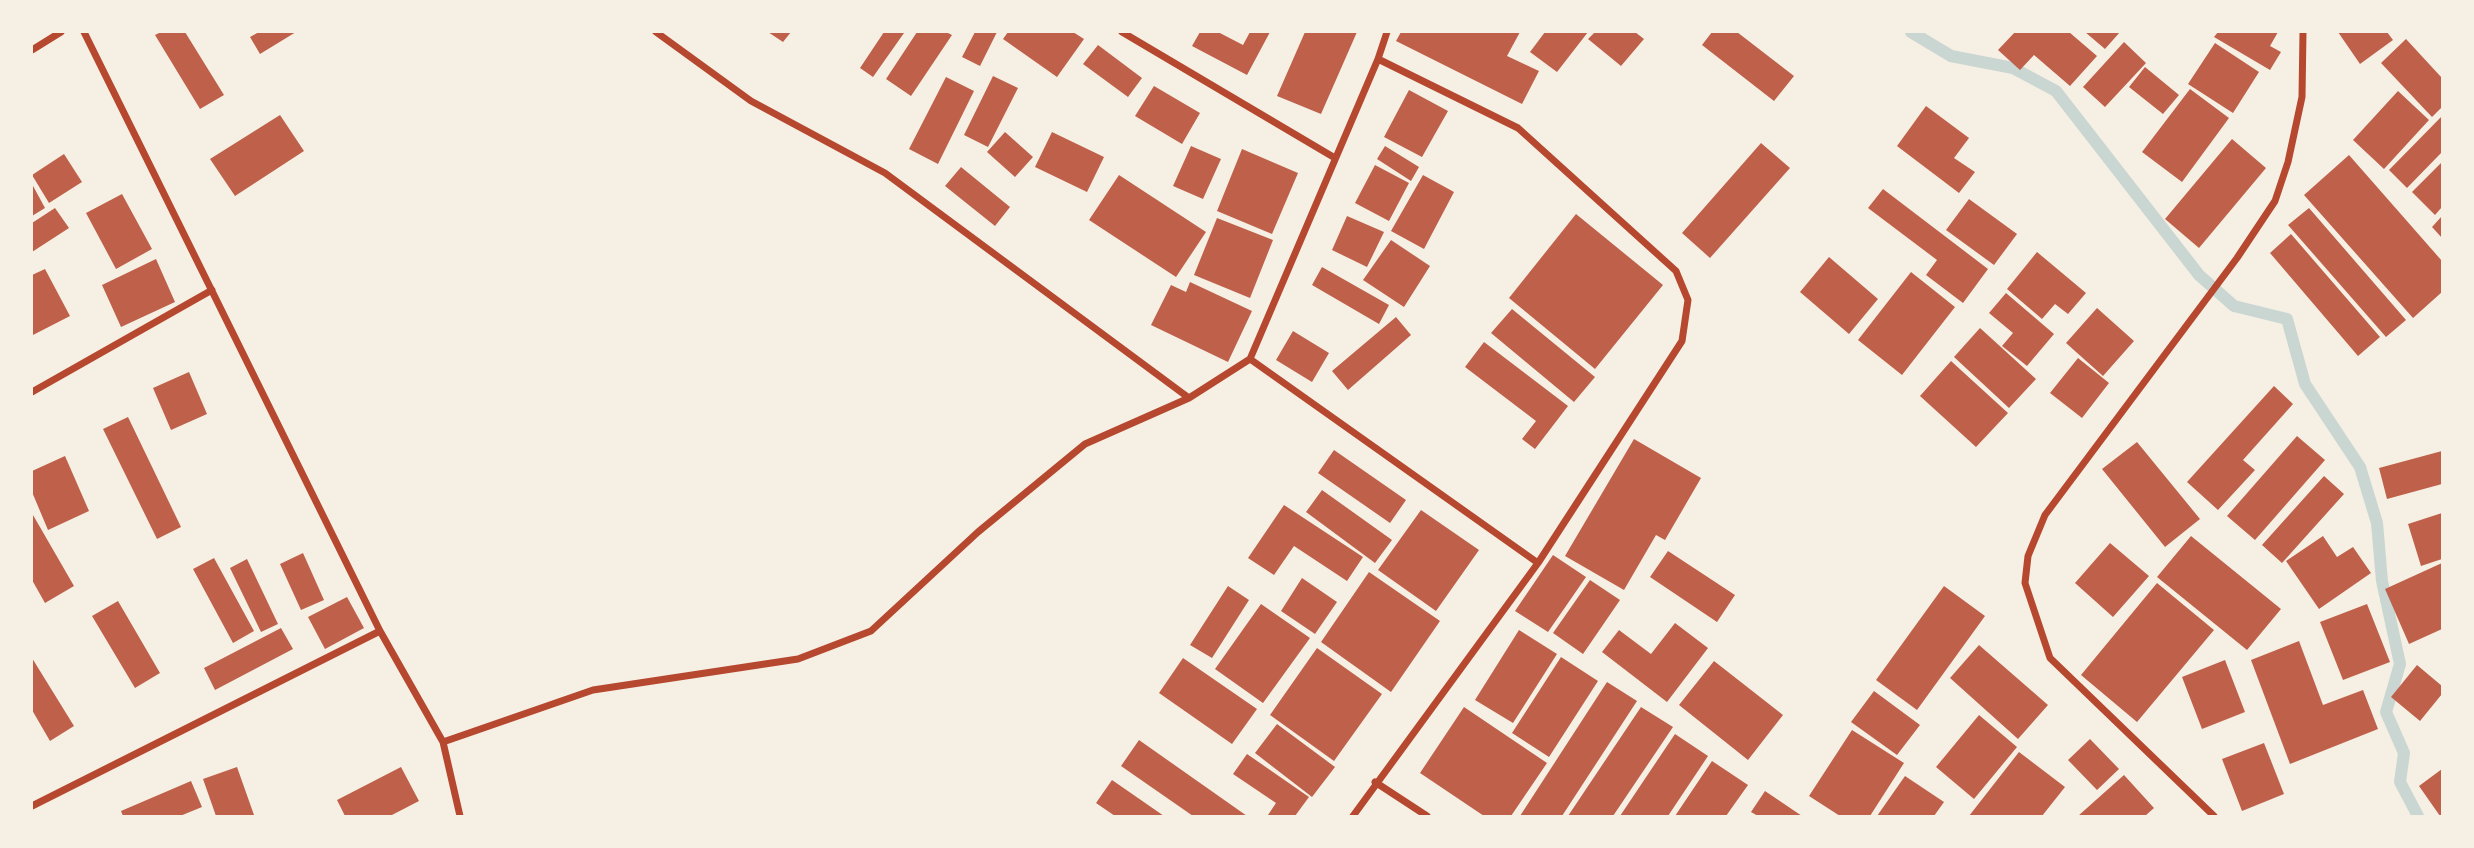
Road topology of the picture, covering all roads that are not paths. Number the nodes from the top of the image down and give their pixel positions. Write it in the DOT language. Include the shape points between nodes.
graph roads {
  1 [pos="61,32"];
  2 [pos="84,32"];
  3 [pos="656,32"];
  4 [pos="1122,32"];
  5 [pos="1387,32"];
  6 [pos="2303,32"];
  7 [pos="32,50"];
  8 [pos="1378,59"];
  9 [pos="1335,158"];
  10 [pos="212,290"];
  11 [pos="1250,359"];
  12 [pos="32,392"];
  13 [pos="1189,398"];
  14 [pos="1538,563"];
  15 [pos="380,631"];
  16 [pos="443,742"];
  17 [pos="1375,782"];
  18 [pos="32,806"];
  19 [pos="460,817"];
  20 [pos="1353,817"];
  21 [pos="1427,817"];
  22 [pos="2214,817"];
  1 -- 7 [label="street"];
  2 -- 10 [label="street"];
  3 -- 13 [label="street" via="751,101 885,173"];
  4 -- 9 [label="street"];
  5 -- 8 [label="street"];
  6 -- 22 [label="street" via="2302,97 2275,201 2045,515 2028,556 2025,583 2050,658"];
  8 -- 9 [label="street"];
  8 -- 14 [label="street" via="1518,128 1676,271 1688,300 1682,341"];
  9 -- 11 [label="street"];
  10 -- 12 [label="street"];
  10 -- 15 [label="street"];
  11 -- 13 [label="street"];
  11 -- 14 [label="street"];
  13 -- 16 [label="street" via="1085,444 978,532 871,631 798,659 593,690"];
  14 -- 17 [label="street"];
  15 -- 16 [label="street"];
  15 -- 18 [label="street"];
  16 -- 19 [label="street"];
  17 -- 20 [label="street"];
  17 -- 21 [label="street"];
}
